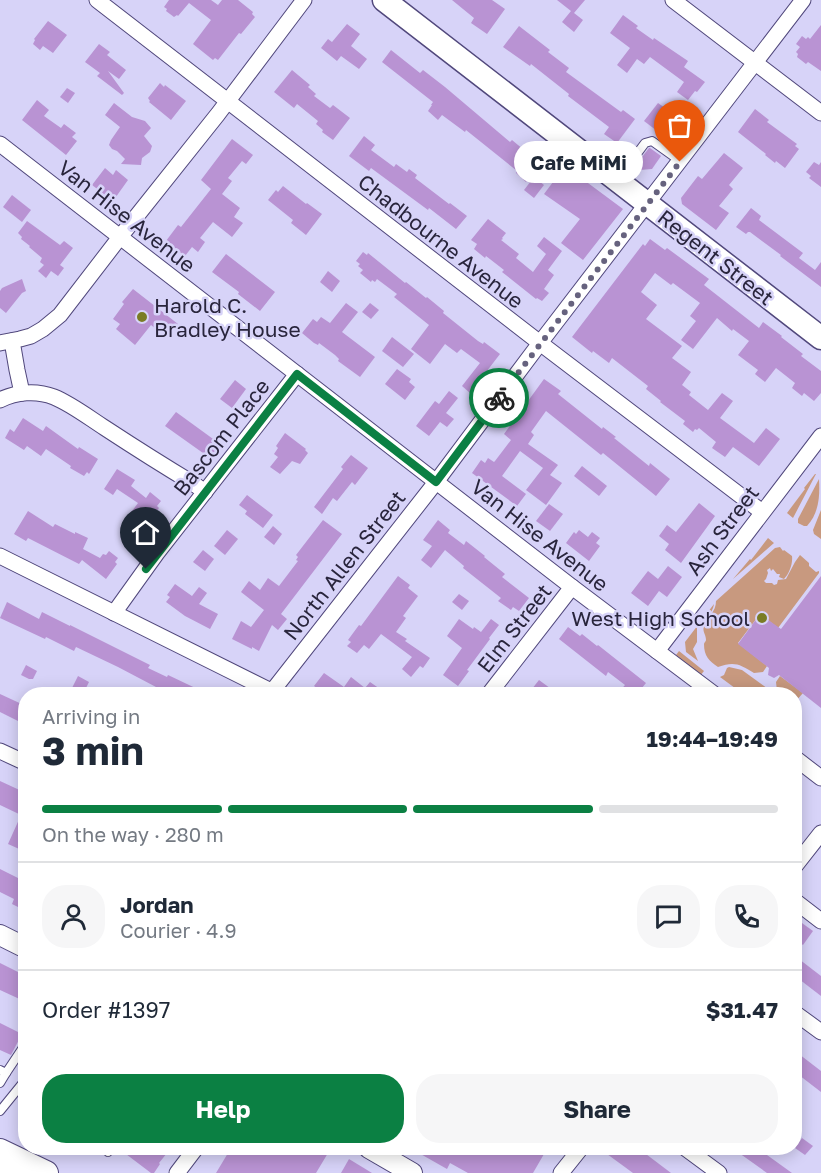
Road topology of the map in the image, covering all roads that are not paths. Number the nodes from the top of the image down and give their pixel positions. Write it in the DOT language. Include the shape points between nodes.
graph roads {
  1 [pos="97,0"];
  2 [pos="304,0"];
  3 [pos="384,0"];
  4 [pos="674,0"];
  5 [pos="803,0"];
  6 [pos="756,63"];
  7 [pos="228,101"];
  8 [pos="821,113"];
  9 [pos="0,144"];
  10 [pos="680,162"];
  11 [pos="615,178"];
  12 [pos="647,203"];
  13 [pos="120,237"];
  14 [pos="821,338"];
  15 [pos="6,342"];
  16 [pos="540,343"];
  17 [pos="297,374"];
  18 [pos="22,393"];
  19 [pos="0,400"];
  20 [pos="821,436"];
  21 [pos="436,482"];
  22 [pos="205,492"];
  23 [pos="762,512"];
  24 [pos="0,556"];
  25 [pos="572,587"];
  26 [pos="114,613"];
  27 [pos="657,651"];
  28 [pos="259,687"];
  29 [pos="278,687"];
  30 [pos="494,687"];
  31 [pos="703,687"];
  32 [pos="0,751"];
  33 [pos="18,759"];
  34 [pos="802,763"];
  35 [pos="821,778"];
  36 [pos="821,833"];
  37 [pos="802,857"];
  38 [pos="802,906"];
  39 [pos="821,921"];
  40 [pos="0,935"];
  41 [pos="18,944"];
  42 [pos="802,1018"];
  43 [pos="821,1032"];
  44 [pos="18,1053"];
  45 [pos="3,1071"];
  46 [pos="0,1083"];
  47 [pos="18,1089"];
  48 [pos="0,1111"];
  49 [pos="0,1151"];
  50 [pos="191,1155"];
  51 [pos="381,1155"];
  52 [pos="575,1155"];
  53 [pos="695,1155"];
  54 [pos="0,1169"];
  55 [pos="7,1173"];
  56 [pos="46,1173"];
  57 [pos="177,1173"];
  58 [pos="412,1173"];
  59 [pos="561,1173"];
  60 [pos="719,1173"];
  1 -- 7 [label="street, Chadbourne Avenue"];
  2 -- 7 [label="street"];
  3 -- 11 [label="main road, Regent Street"];
  4 -- 6 [label="street"];
  5 -- 6 [label="street, North Allen Street"];
  6 -- 8 [label="street"];
  6 -- 10 [label="street, North Allen Street"];
  7 -- 13 [label="street"];
  7 -- 16 [label="street, Chadbourne Avenue"];
  9 -- 13 [label="street, Van Hise Avenue"];
  10 -- 11 [label="lane" via="650,141"];
  10 -- 12 [label="street, North Allen Street"];
  11 -- 12 [label="main road, Regent Street"];
  12 -- 14 [label="main road, Regent Street"];
  12 -- 16 [label="street, North Allen Street"];
  13 -- 15 [label="street" via="60,315 31,336"];
  13 -- 17 [label="street, Van Hise Avenue"];
  15 -- 18 [label="street"];
  16 -- 21 [label="street, North Allen Street"];
  16 -- 23 [label="street, Chadbourne Avenue"];
  17 -- 21 [label="street, Van Hise Avenue"];
  17 -- 22 [label="street, Bascom Place"];
  18 -- 19 [label="street"];
  18 -- 22 [label="street" via="53,397"];
  20 -- 23 [label="street, Ash Street"];
  21 -- 25 [label="street, Van Hise Avenue"];
  21 -- 29 [label="street, North Allen Street"];
  22 -- 26 [label="street, Bascom Place"];
  23 -- 27 [label="street, Ash Street"];
  24 -- 26 [label="street"];
  25 -- 27 [label="street, Van Hise Avenue"];
  25 -- 30 [label="street, Elm Street"];
  26 -- 28 [label="street"];
  27 -- 31 [label="street, Van Hise Avenue"];
  32 -- 33 [label="street"];
  34 -- 35 [label="street"];
  36 -- 37 [label="street"];
  38 -- 39 [label="street"];
  40 -- 41 [label="street"];
  42 -- 43 [label="street"];
  44 -- 45 [label="lane"];
  45 -- 46 [label="lane"];
  47 -- 48 [label="lane"];
  49 -- 56 [label="main road"];
  50 -- 57 [label="street"];
  51 -- 58 [label="street"];
  52 -- 59 [label="street"];
  53 -- 60 [label="street"];
  54 -- 55 [label="main road"];
}
